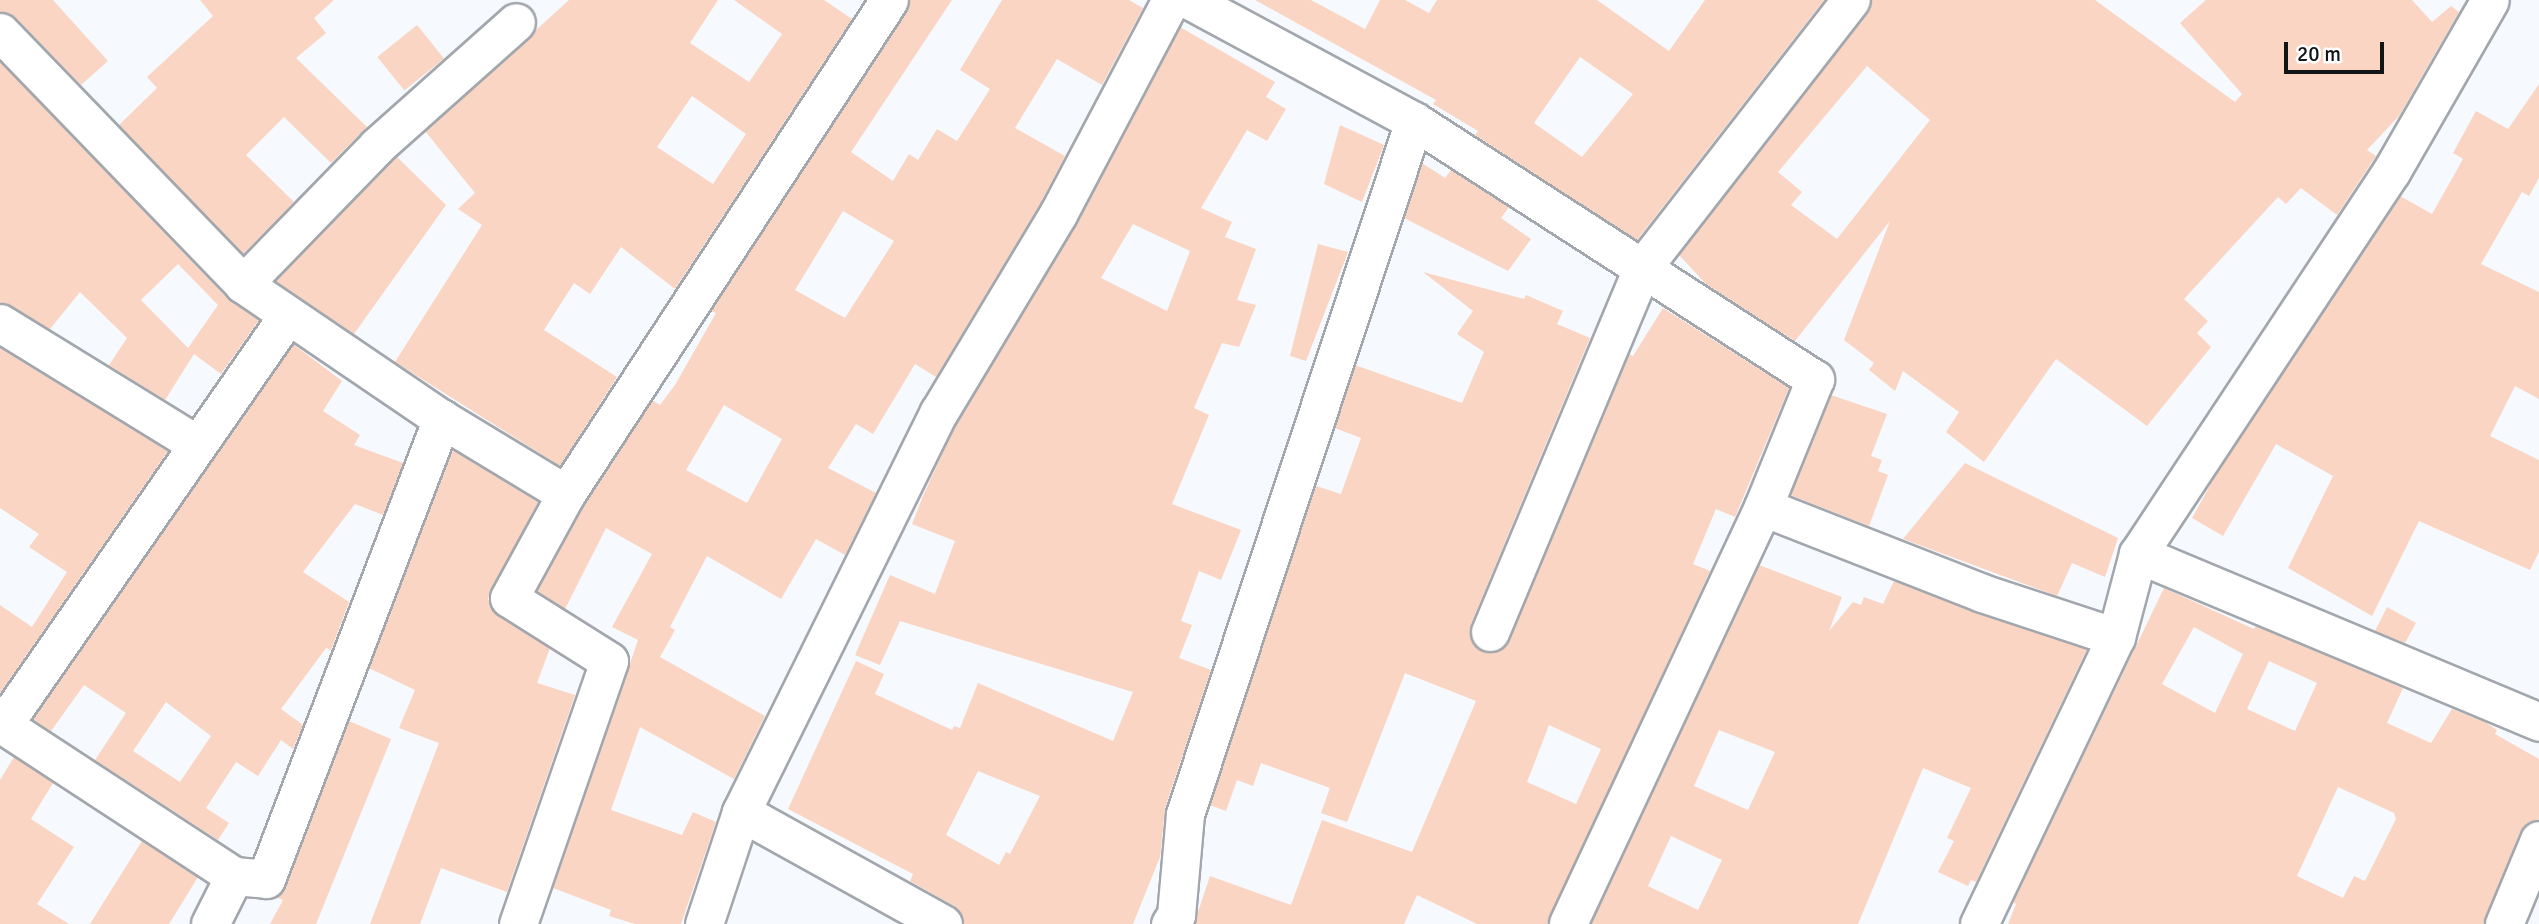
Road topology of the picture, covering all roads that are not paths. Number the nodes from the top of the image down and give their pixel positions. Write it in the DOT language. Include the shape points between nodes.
graph roads {
  1 [pos="890,0"];
  2 [pos="1171,0"];
  3 [pos="1189,0"];
  4 [pos="2490,0"];
  5 [pos="1836,5"];
  6 [pos="516,22"];
  7 [pos="0,32"];
  8 [pos="1414,121"];
  9 [pos="1642,268"];
  10 [pos="243,284"];
  11 [pos="287,316"];
  12 [pos="3,331"];
  13 [pos="442,418"];
  14 [pos="194,443"];
  15 [pos="566,494"];
  16 [pos="1763,507"];
  17 [pos="2138,554"];
  18 [pos="1490,632"];
  19 [pos="2116,637"];
  20 [pos="2539,722"];
  21 [pos="2,724"];
  22 [pos="741,812"];
  23 [pos="2539,840"];
  24 [pos="234,876"];
  25 [pos="210,924"];
  26 [pos="518,924"];
  27 [pos="704,924"];
  28 [pos="943,924"];
  29 [pos="1170,924"];
  30 [pos="1568,924"];
  31 [pos="1979,924"];
  32 [pos="2504,924"];
  1 -- 15 [label="street"];
  2 -- 22 [label="street" via="1058,214 939,412"];
  3 -- 8 [label="street"];
  4 -- 17 [label="street" via="2391,172"];
  5 -- 9 [label="street"];
  6 -- 10 [label="street" via="377,146"];
  7 -- 10 [label="street"];
  8 -- 9 [label="street"];
  8 -- 29 [label="street" via="1185,814 1176,915"];
  9 -- 16 [label="street" via="1815,379"];
  9 -- 18 [label="street"];
  10 -- 11 [label="street"];
  11 -- 13 [label="street"];
  11 -- 14 [label="street"];
  12 -- 14 [label="street"];
  13 -- 15 [label="street"];
  13 -- 24 [label="street" via="266,879"];
  14 -- 21 [label="street"];
  15 -- 26 [label="street" via="509,598 609,661"];
  16 -- 19 [label="street" via="1982,593"];
  16 -- 30 [label="street"];
  17 -- 19 [label="street"];
  17 -- 20 [label="street"];
  19 -- 31 [label="street"];
  21 -- 24 [label="street"];
  22 -- 27 [label="street"];
  22 -- 28 [label="street"];
  23 -- 32 [label="street"];
  24 -- 25 [label="street"];
}
